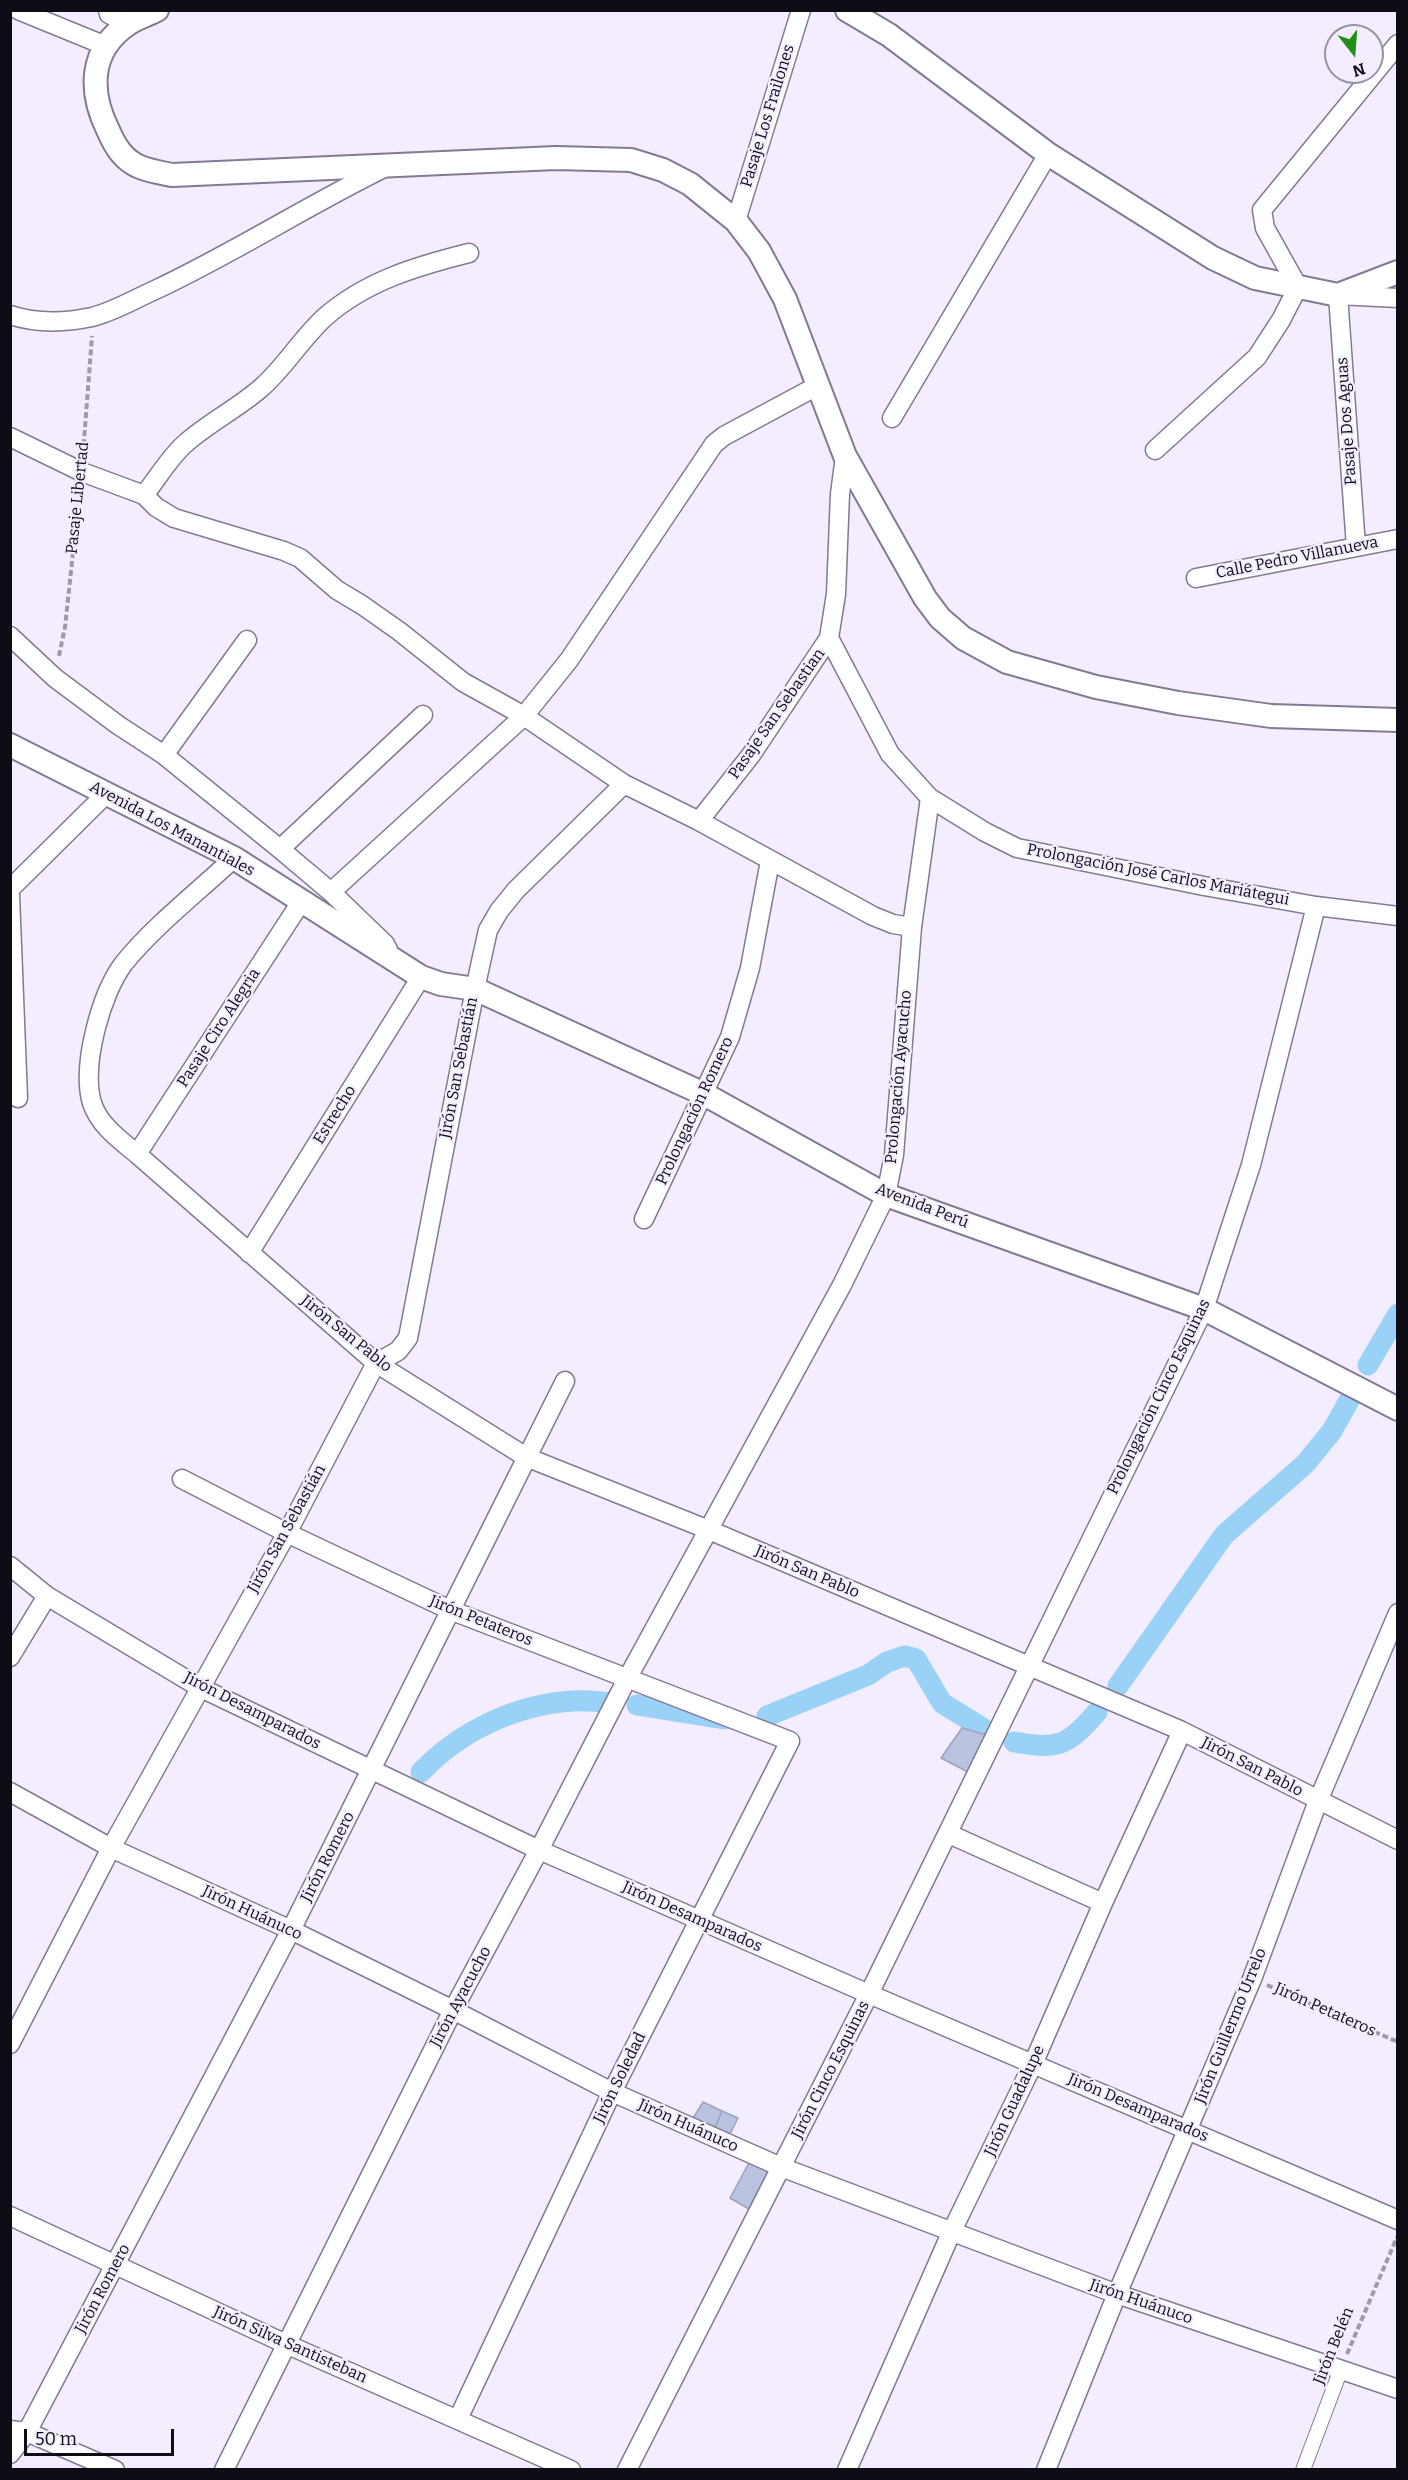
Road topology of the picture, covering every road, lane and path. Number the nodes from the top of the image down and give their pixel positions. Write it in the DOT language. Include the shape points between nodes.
graph roads {
  1 [pos="18,10"];
  2 [pos="157,10"];
  3 [pos="801,10"];
  4 [pos="847,10"];
  5 [pos="114,15"];
  6 [pos="1398,44"];
  7 [pos="106,46"];
  8 [pos="1048,154"];
  9 [pos="393,164"];
  10 [pos="736,221"];
  11 [pos="469,253"];
  12 [pos="1398,272"];
  13 [pos="1298,287"];
  14 [pos="1338,295"];
  15 [pos="1398,298"];
  16 [pos="10,315"];
  17 [pos="93,317"];
  18 [pos="817,386"];
  19 [pos="891,418"];
  20 [pos="10,437"];
  21 [pos="1155,450"];
  22 [pos="845,456"];
  23 [pos="82,472"];
  24 [pos="144,495"];
  25 [pos="1398,538"];
  26 [pos="1356,547"];
  27 [pos="1196,578"];
  28 [pos="10,636"];
  29 [pos="830,638"];
  30 [pos="248,640"];
  31 [pos="55,678"];
  32 [pos="423,715"];
  33 [pos="524,716"];
  34 [pos="1398,720"];
  35 [pos="10,745"];
  36 [pos="165,755"];
  37 [pos="624,784"];
  38 [pos="106,794"];
  39 [pos="930,798"];
  40 [pos="699,821"];
  41 [pos="280,849"];
  42 [pos="234,858"];
  43 [pos="770,861"];
  44 [pos="10,889"];
  45 [pos="331,892"];
  46 [pos="10,895"];
  47 [pos="301,902"];
  48 [pos="1316,906"];
  49 [pos="1398,916"];
  50 [pos="912,927"];
  51 [pos="393,960"];
  52 [pos="421,977"];
  53 [pos="475,988"];
  54 [pos="704,1094"];
  55 [pos="18,1098"];
  56 [pos="137,1154"];
  57 [pos="886,1195"];
  58 [pos="644,1219"];
  59 [pos="249,1253"];
  60 [pos="1204,1309"];
  61 [pos="376,1363"];
  62 [pos="565,1381"];
  63 [pos="1398,1408"];
  64 [pos="526,1457"];
  65 [pos="182,1479"];
  66 [pos="709,1530"];
  67 [pos="287,1533"];
  68 [pos="10,1566"];
  69 [pos="47,1596"];
  70 [pos="450,1610"];
  71 [pos="1398,1613"];
  72 [pos="1392,1639"];
  73 [pos="10,1658"];
  74 [pos="1028,1667"];
  75 [pos="627,1679"];
  76 [pos="199,1687"];
  77 [pos="1182,1731"];
  78 [pos="790,1741"];
  79 [pos="372,1770"];
  80 [pos="10,1792"];
  81 [pos="1318,1801"];
  82 [pos="949,1834"];
  83 [pos="1398,1840"];
  84 [pos="111,1848"];
  85 [pos="539,1850"];
  86 [pos="1103,1903"];
  87 [pos="699,1920"];
  88 [pos="291,1930"];
  89 [pos="1252,1979"];
  90 [pos="869,1995"];
  91 [pos="453,2010"];
  92 [pos="1398,2042"];
  93 [pos="10,2044"];
  94 [pos="1034,2064"];
  95 [pos="612,2092"];
  96 [pos="1188,2130"];
  97 [pos="781,2167"];
  98 [pos="10,2216"];
  99 [pos="1398,2220"];
  100 [pos="951,2233"];
  101 [pos="1398,2236"];
  102 [pos="1395,2248"];
  103 [pos="117,2264"];
  104 [pos="1118,2294"];
  105 [pos="286,2344"];
  106 [pos="1341,2369"];
  107 [pos="1398,2389"];
  108 [pos="458,2419"];
  109 [pos="19,2431"];
  110 [pos="10,2454"];
  111 [pos="115,2469"];
  112 [pos="224,2469"];
  113 [pos="571,2469"];
  114 [pos="627,2469"];
  115 [pos="847,2469"];
  116 [pos="1046,2469"];
  117 [pos="1303,2469"];
  1 -- 7 [label="street"];
  2 -- 5 [label="street"];
  3 -- 10 [label="street, Pasaje Los Frailones"];
  4 -- 8 [label="street" via="889,35"];
  5 -- 7 [label="street"];
  6 -- 13 [label="street" via="1262,210 1265,228"];
  7 -- 9 [label="street" via="95,71 101,117 118,151 139,167 172,175"];
  8 -- 13 [label="street" via="1213,258 1255,278"];
  8 -- 19 [label="street"];
  9 -- 10 [label="street" via="556,158 632,160 690,184"];
  9 -- 17 [label="street" via="174,281"];
  10 -- 18 [label="street" via="759,251 785,299"];
  11 -- 24 [label="street" via="390,276 357,293 325,318 259,389 185,443"];
  12 -- 14 [label="street"];
  13 -- 14 [label="street"];
  13 -- 21 [label="street" via="1257,357"];
  14 -- 15 [label="street"];
  14 -- 26 [label="street, Pasaje Dos Aguas"];
  16 -- 17 [label="street" via="31,322"];
  17 -- 23 [label="path, Pasaje Libertad"];
  18 -- 22 [label="street"];
  18 -- 33 [label="street" via="714,444 569,660"];
  20 -- 23 [label="street"];
  22 -- 29 [label="street, Pasaje San Sebastian"];
  22 -- 34 [label="street" via="940,618 963,638 1007,662 1096,687 1178,703 1271,716"];
  23 -- 24 [label="street"];
  23 -- 31 [label="path, Pasaje Libertad"];
  24 -- 33 [label="street" via="174,518 300,558 337,590 399,631 463,682"];
  25 -- 26 [label="street, Calle Pedro Villanueva"];
  26 -- 27 [label="street, Calle Pedro Villanueva"];
  28 -- 31 [label="street"];
  29 -- 39 [label="street, Prolongación José Carlos Mariátegui" via="890,754"];
  29 -- 40 [label="street, Pasaje San Sebastian" via="751,755"];
  30 -- 36 [label="street"];
  31 -- 36 [label="street"];
  32 -- 41 [label="street"];
  33 -- 37 [label="street"];
  33 -- 45 [label="street"];
  35 -- 38 [label="street, Avenida Los Manantiales"];
  36 -- 41 [label="street"];
  37 -- 40 [label="street"];
  37 -- 53 [label="street, Jirón San Sebastián" via="499,911 489,930"];
  38 -- 42 [label="street, Avenida Los Manantiales"];
  38 -- 44 [label="street"];
  39 -- 48 [label="street, Prolongación José Carlos Mariátegui" via="1017,848"];
  39 -- 50 [label="street, Prolongación Ayacucho"];
  40 -- 43 [label="street"];
  41 -- 45 [label="street"];
  42 -- 47 [label="street, Avenida Los Manantiales"];
  42 -- 56 [label="street, Jirón San Pablo" via="141,944 123,965 99,1015 92,1042 92,1103 101,1120"];
  43 -- 50 [label="street" via="873,916"];
  43 -- 54 [label="street, Prolongación Romero" via="750,968 730,1037"];
  45 -- 51 [label="street" via="385,944"];
  46 -- 55 [label="street"];
  47 -- 51 [label="street, Avenida Los Manantiales"];
  47 -- 56 [label="street, Pasaje Ciro Alegria"];
  48 -- 49 [label="street, Prolongación José Carlos Mariátegui"];
  48 -- 60 [label="street, Prolongación Cinco Esquinas" via="1251,1165"];
  50 -- 57 [label="street, Prolongación Ayacucho" via="894,1155"];
  51 -- 52 [label="street, Avenida Los Manantiales"];
  52 -- 53 [label="street, Avenida Perú"];
  52 -- 59 [label="street, Estrecho"];
  53 -- 54 [label="street, Avenida Perú"];
  53 -- 61 [label="street, Jirón San Sebastián" via="408,1338 398,1351"];
  54 -- 57 [label="street, Avenida Perú"];
  54 -- 58 [label="street, Prolongación Romero"];
  56 -- 59 [label="street, Jirón San Pablo"];
  57 -- 60 [label="street, Avenida Perú"];
  57 -- 66 [label="street, Prolongación Ayacucho" via="842,1285"];
  59 -- 61 [label="street, Jirón San Pablo"];
  60 -- 63 [label="street, Avenida Perú"];
  60 -- 74 [label="street, Prolongación Cinco Esquinas"];
  61 -- 64 [label="street, Jirón San Pablo"];
  61 -- 67 [label="street, Jirón San Sebastián"];
  62 -- 64 [label="street, Jirón Romero"];
  64 -- 66 [label="street, Jirón San Pablo"];
  64 -- 70 [label="street, Jirón Romero"];
  65 -- 67 [label="street, Jirón Petateros"];
  66 -- 74 [label="street, Jirón San Pablo"];
  66 -- 75 [label="street, Jirón Ayacucho"];
  67 -- 70 [label="street, Jirón Petateros"];
  67 -- 76 [label="street, Jirón San Sebastián"];
  68 -- 69 [label="street, Jirón Desamparados"];
  69 -- 73 [label="street"];
  69 -- 76 [label="street, Jirón Desamparados"];
  70 -- 75 [label="street, Jirón Petateros"];
  70 -- 79 [label="street, Jirón Romero"];
  71 -- 72 [label="street, Jirón Guillermo Urrelo"];
  72 -- 81 [label="street, Jirón Guillermo Urrelo"];
  74 -- 77 [label="street, Jirón San Pablo"];
  74 -- 82 [label="street, Jirón Cinco Esquinas"];
  75 -- 78 [label="street, Jirón Petateros"];
  75 -- 85 [label="street, Jirón Ayacucho"];
  76 -- 79 [label="street, Jirón Desamparados"];
  76 -- 84 [label="street, Jirón San Sebastián"];
  77 -- 81 [label="street, Jirón San Pablo"];
  77 -- 86 [label="street, Jirón Guadalupe"];
  78 -- 87 [label="street, Jirón Soledad"];
  79 -- 85 [label="street, Jirón Desamparados"];
  79 -- 88 [label="street, Jirón Romero"];
  80 -- 84 [label="street, Jirón Huánuco"];
  81 -- 83 [label="street, Jirón San Pablo"];
  81 -- 89 [label="street, Jirón Guillermo Urrelo"];
  82 -- 86 [label="street"];
  82 -- 90 [label="street, Jirón Cinco Esquinas"];
  84 -- 88 [label="street, Jirón Huánuco"];
  84 -- 93 [label="street, Jirón San Sebastián"];
  85 -- 87 [label="street, Jirón Desamparados"];
  85 -- 91 [label="street, Jirón Ayacucho"];
  86 -- 94 [label="street, Jirón Guadalupe"];
  87 -- 90 [label="street, Jirón Desamparados"];
  87 -- 95 [label="street, Jirón Soledad"];
  88 -- 91 [label="street, Jirón Huánuco"];
  88 -- 103 [label="street, Jirón Romero"];
  89 -- 92 [label="path, Jirón Petateros"];
  89 -- 96 [label="street, Jirón Guillermo Urrelo"];
  90 -- 94 [label="street, Jirón Desamparados"];
  90 -- 97 [label="street, Jirón Cinco Esquinas"];
  91 -- 95 [label="street, Jirón Huánuco"];
  91 -- 105 [label="street, Jirón Ayacucho"];
  94 -- 96 [label="street, Jirón Desamparados"];
  94 -- 100 [label="street, Jirón Guadalupe"];
  95 -- 97 [label="street, Jirón Huánuco"];
  95 -- 108 [label="street, Jirón Soledad"];
  96 -- 99 [label="street, Jirón Desamparados"];
  96 -- 104 [label="street, Jirón Guillermo Urrelo"];
  97 -- 100 [label="street, Jirón Huánuco"];
  97 -- 114 [label="street, Jirón Cinco Esquinas"];
  98 -- 103 [label="street, Jirón Silva Santisteban"];
  100 -- 104 [label="street, Jirón Huánuco"];
  100 -- 115 [label="street, Jirón Guadalupe"];
  101 -- 102 [label="path, Jirón Belén"];
  102 -- 106 [label="path, Jirón Belén"];
  103 -- 105 [label="street, Jirón Silva Santisteban"];
  103 -- 109 [label="street, Jirón Romero"];
  104 -- 106 [label="street, Jirón Huánuco"];
  104 -- 116 [label="street, Jirón Guillermo Urrelo"];
  105 -- 108 [label="street, Jirón Silva Santisteban"];
  105 -- 112 [label="street, Jirón Ayacucho"];
  106 -- 107 [label="street, Jirón Huánuco"];
  106 -- 117 [label="street, Jirón Belén"];
  108 -- 113 [label="street, Jirón Silva Santisteban"];
  109 -- 110 [label="street, Jirón Romero"];
  109 -- 111 [label="street"];
}
